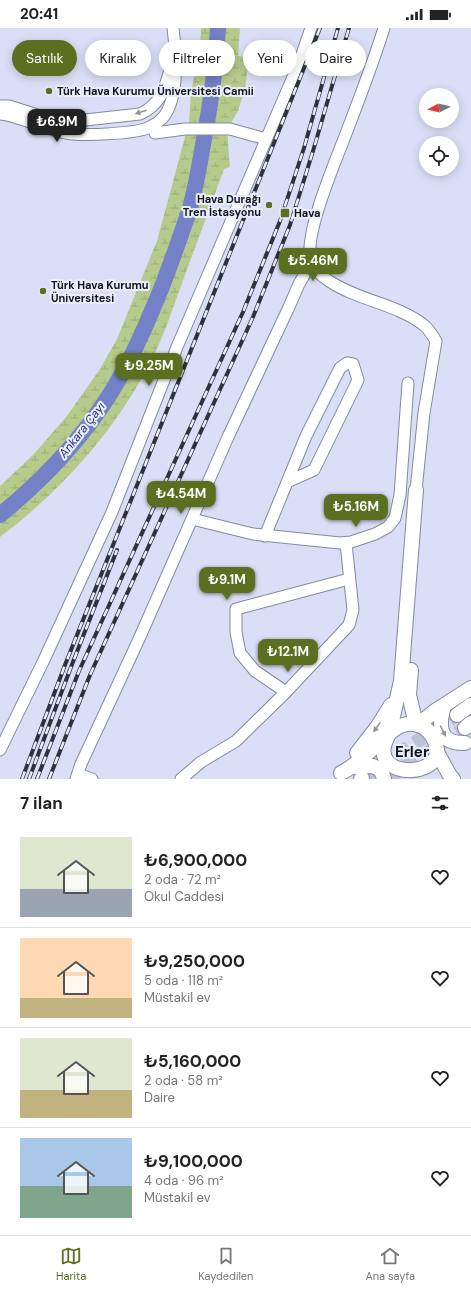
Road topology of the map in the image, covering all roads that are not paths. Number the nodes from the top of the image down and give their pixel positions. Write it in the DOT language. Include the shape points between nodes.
graph roads {
  1 [pos="173,28"];
  2 [pos="311,28"];
  3 [pos="384,28"];
  4 [pos="174,40"];
  5 [pos="167,76"];
  6 [pos="175,76"];
  7 [pos="0,106"];
  8 [pos="0,114"];
  9 [pos="122,116"];
  10 [pos="96,119"];
  11 [pos="153,126"];
  12 [pos="116,133"];
  13 [pos="95,134"];
  14 [pos="266,139"];
  15 [pos="311,263"];
  16 [pos="408,383"];
  17 [pos="287,482"];
  18 [pos="416,490"];
  19 [pos="192,518"];
  20 [pos="265,536"];
  21 [pos="346,543"];
  22 [pos="349,579"];
  23 [pos="401,681"];
  24 [pos="471,688"];
  25 [pos="286,692"];
  26 [pos="471,705"];
  27 [pos="440,709"];
  28 [pos="457,715"];
  29 [pos="417,725"];
  30 [pos="468,733"];
  31 [pos="388,734"];
  32 [pos="0,750"];
  33 [pos="437,752"];
  34 [pos="342,773"];
  35 [pos="77,777"];
  36 [pos="92,779"];
  37 [pos="181,779"];
  38 [pos="384,779"];
  39 [pos="411,779"];
  40 [pos="453,779"];
  1 -- 4 [label="street"];
  2 -- 14 [label="street" via="299,63"];
  3 -- 15 [label="street" via="316,218 309,248"];
  5 -- 9 [label="street, one-way" via="160,97 150,109 140,114"];
  6 -- 11 [label="street" via="169,108"];
  7 -- 10 [label="street" via="9,106 53,120"];
  8 -- 13 [label="street" via="52,130"];
  9 -- 10 [label="street"];
  9 -- 12 [label="street" via="109,123 108,129"];
  10 -- 13 [label="street" via="105,126 102,132"];
  11 -- 12 [label="street"];
  11 -- 14 [label="street" via="156,133 185,129 227,129"];
  12 -- 13 [label="street"];
  14 -- 32 [label="street" via="177,347 112,512"];
  15 -- 18 [label="street" via="329,281 347,291 408,315 426,327 436,341 424,413"];
  15 -- 19 [label="street"];
  16 -- 21 [label="street" via="400,495 395,518 388,527 375,534"];
  17 -- 17 [label="street" via="306,436 340,368 347,363 353,364 358,380 314,470"];
  17 -- 20 [label="street"];
  18 -- 23 [label="main road"];
  18 -- 29 [label="main road" via="412,666 409,695"];
  19 -- 20 [label="street"];
  19 -- 35 [label="street"];
  20 -- 21 [label="street"];
  21 -- 22 [label="street"];
  22 -- 25 [label="street" via="353,610 349,625"];
  22 -- 25 [label="street" via="236,609 236,632 240,653 255,671"];
  23 -- 31 [label="main road"];
  23 -- 34 [label="main road, one-way" via="391,706"];
  24 -- 27 [label="main road"];
  25 -- 37 [label="street" via="236,741 201,762"];
  26 -- 28 [label="main road"];
  27 -- 29 [label="main road"];
  27 -- 30 [label="main road, one-way" via="440,724 446,738 458,743"];
  29 -- 31 [label="main road" via="402,725"];
  29 -- 33 [label="main road" via="434,738"];
  30 -- 33 [label="main road" via="456,748"];
  31 -- 34 [label="main road"];
  31 -- 39 [label="main road" via="383,750 386,763 395,773"];
  33 -- 39 [label="main road" via="431,768"];
  33 -- 40 [label="main road"];
  34 -- 38 [label="main road" via="374,766 381,770"];
  35 -- 36 [label="street"];
}
